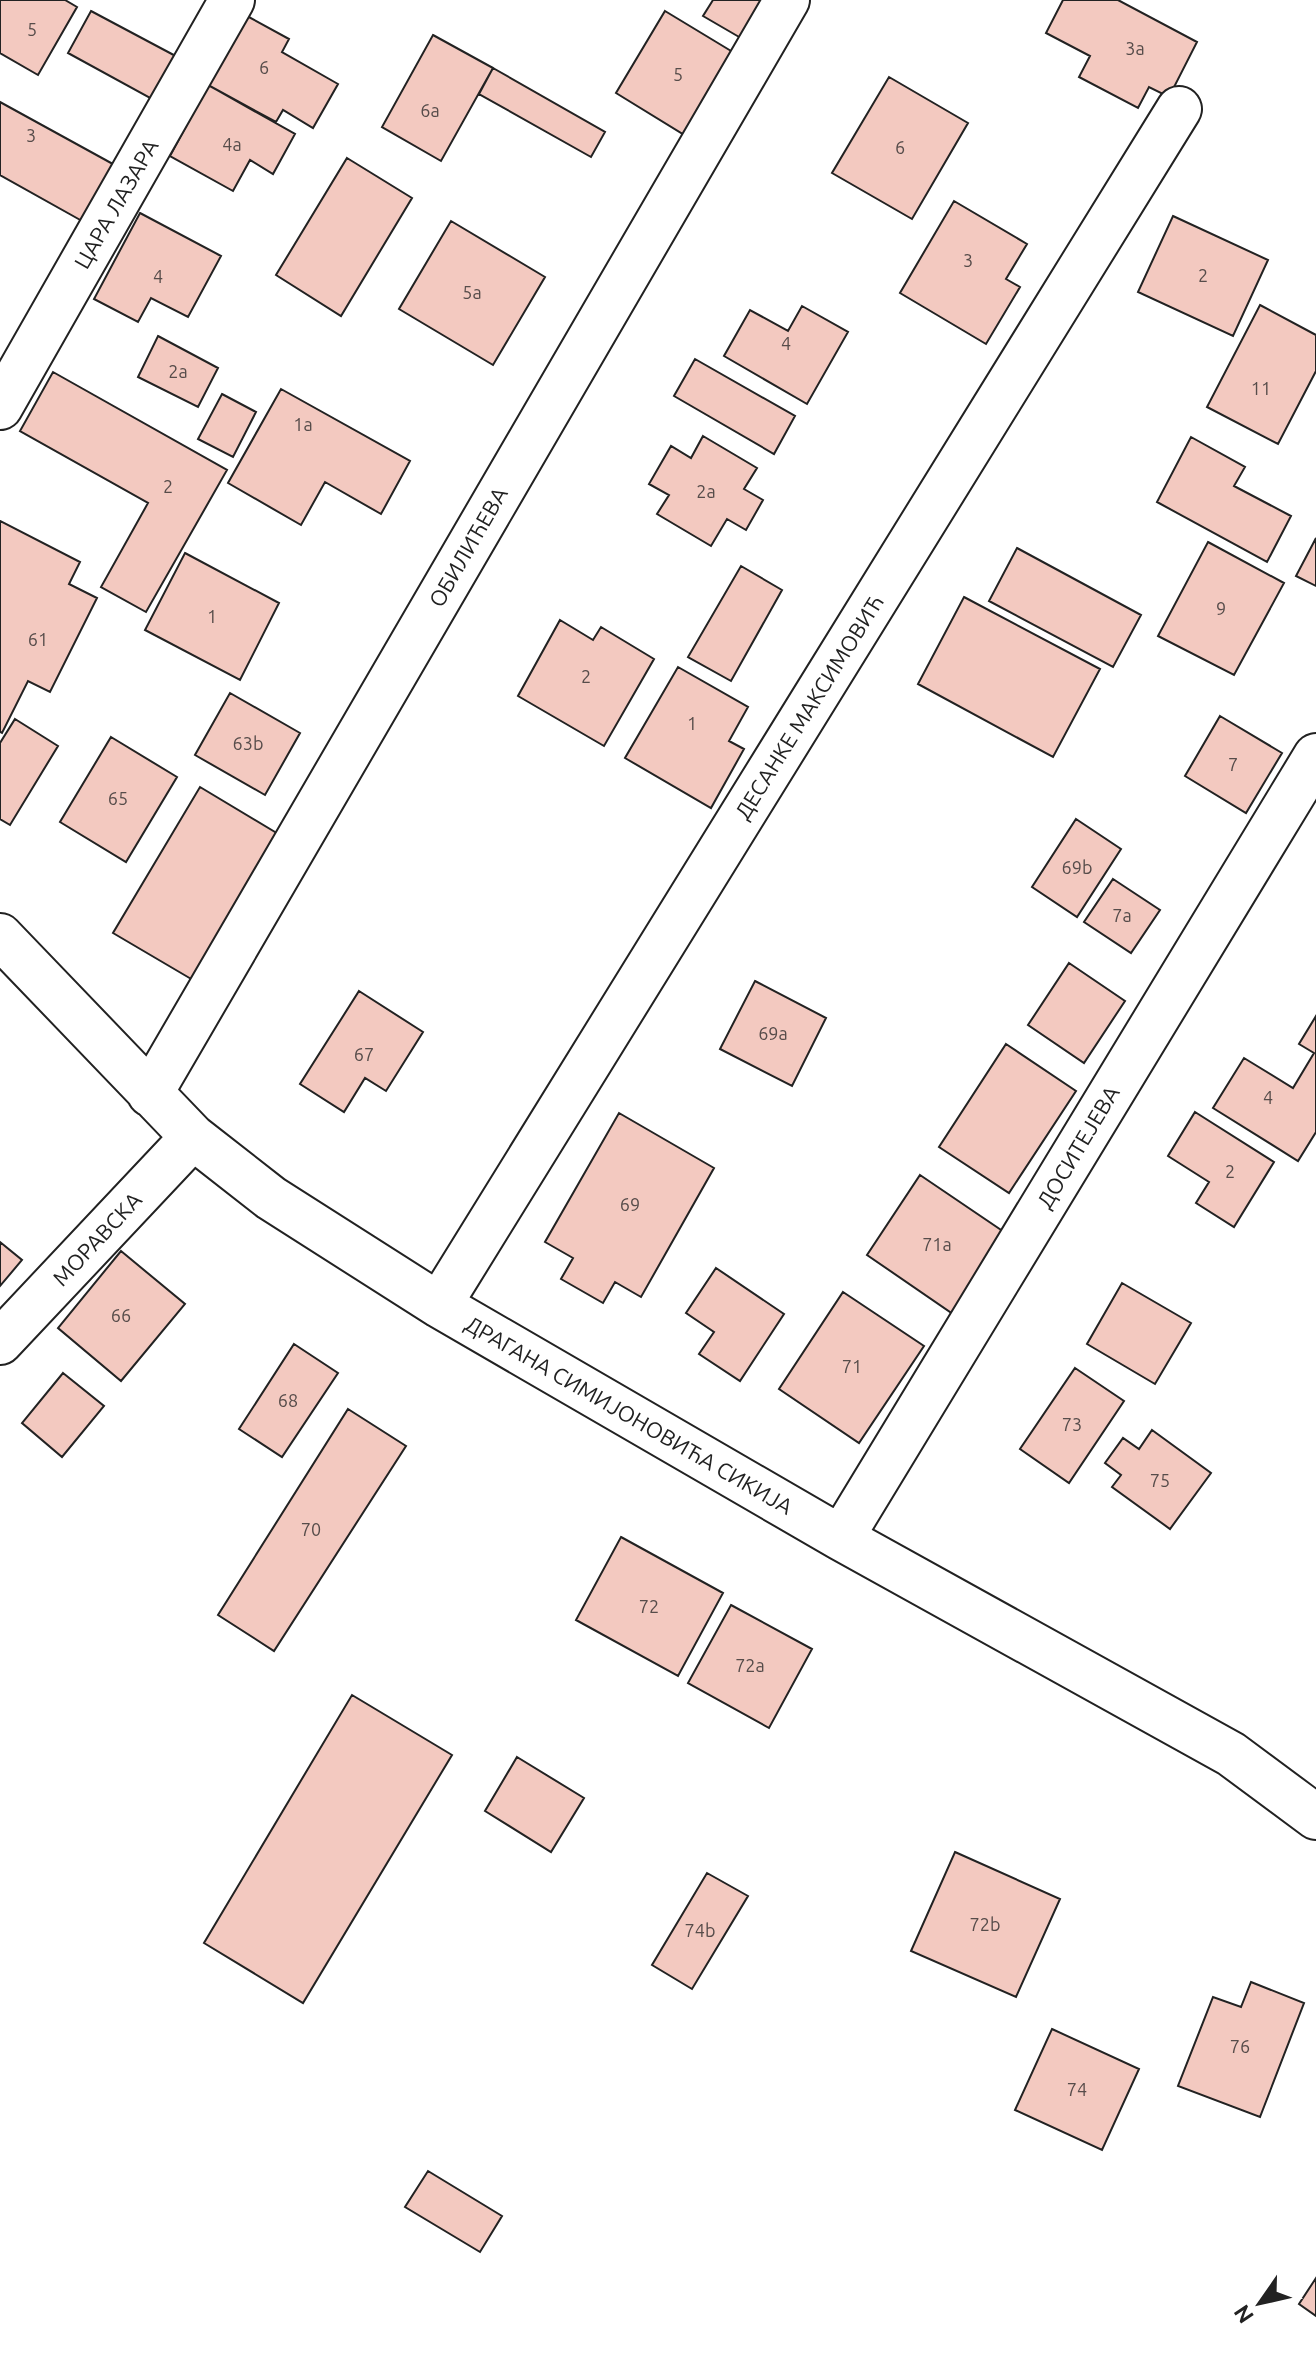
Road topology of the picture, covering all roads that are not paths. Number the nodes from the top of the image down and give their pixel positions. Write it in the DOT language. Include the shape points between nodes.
graph roads {
  1 [pos="232,0"];
  2 [pos="787,0"];
  3 [pos="1179,109"];
  4 [pos="0,407"];
  5 [pos="1316,756"];
  6 [pos="0,936"];
  7 [pos="150,1094"];
  8 [pos="193,1137"];
  9 [pos="439,1305"];
  10 [pos="0,1342"];
  11 [pos="841,1538"];
  12 [pos="1316,1817"];
  1 -- 4 [label="street, ЦАРА ЛАЗАРА"];
  2 -- 7 [label="street, ОБИЛИЋЕВА"];
  3 -- 9 [label="street, ДЕСАНКЕ МАКСИМОВИЋ"];
  5 -- 11 [label="street, ДОСИТЕЈЕВА"];
  6 -- 7 [label="street, ДРАГАНА СИМИЈОНОВИЋА СИКИЈА"];
  7 -- 8 [label="street, ДРАГАНА СИМИЈОНОВИЋА СИКИЈА"];
  8 -- 9 [label="street, ДРАГАНА СИМИЈОНОВИЋА СИКИЈА" via="271,1198"];
  8 -- 10 [label="street, МОРАВСКА"];
  9 -- 11 [label="street, ДРАГАНА СИМИЈОНОВИЋА СИКИЈА"];
  11 -- 12 [label="street, ДРАГАНА СИМИЈОНОВИЋА СИКИЈА" via="1231,1754"];
}
